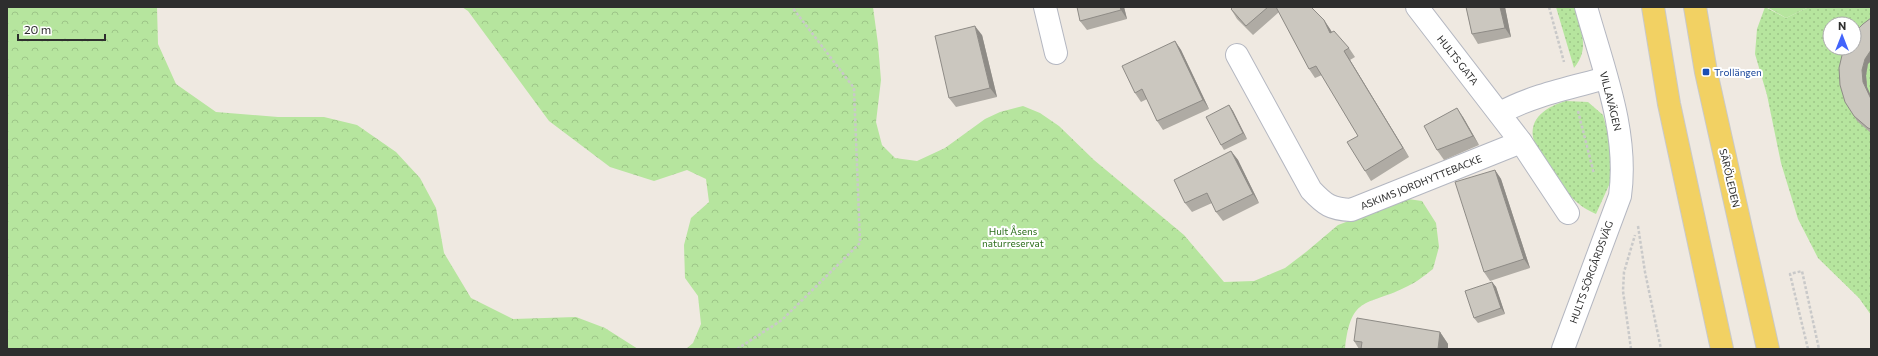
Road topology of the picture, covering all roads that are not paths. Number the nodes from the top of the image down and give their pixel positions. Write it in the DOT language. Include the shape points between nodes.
graph roads {
  1 [pos="1045,7"];
  2 [pos="1418,7"];
  3 [pos="1586,7"];
  4 [pos="1653,7"];
  5 [pos="1695,7"];
  6 [pos="1056,53"];
  7 [pos="1237,55"];
  8 [pos="1606,78"];
  9 [pos="1500,113"];
  10 [pos="1521,142"];
  11 [pos="1620,196"];
  12 [pos="1568,213"];
  13 [pos="1563,349"];
  14 [pos="1722,349"];
  15 [pos="1768,349"];
  1 -- 6 [label="street"];
  2 -- 9 [label="street, HULTS GATA"];
  3 -- 8 [label="street, VILLAVÄGEN"];
  4 -- 14 [label="main road" via="1669,104"];
  5 -- 15 [label="main road, SÄRÖLEDEN" via="1706,72"];
  7 -- 10 [label="street, ASKIMS JORDHYTTEBACKE" via="1311,190 1324,204 1336,210 1351,210"];
  8 -- 9 [label="street" via="1548,93"];
  8 -- 11 [label="street, VILLAVÄGEN" via="1617,116 1623,175"];
  9 -- 10 [label="street, HULTS GATA"];
  10 -- 12 [label="street, HULTS GATA"];
  11 -- 13 [label="street, HULTS SÖRGÅRDSVÄG"];
}
